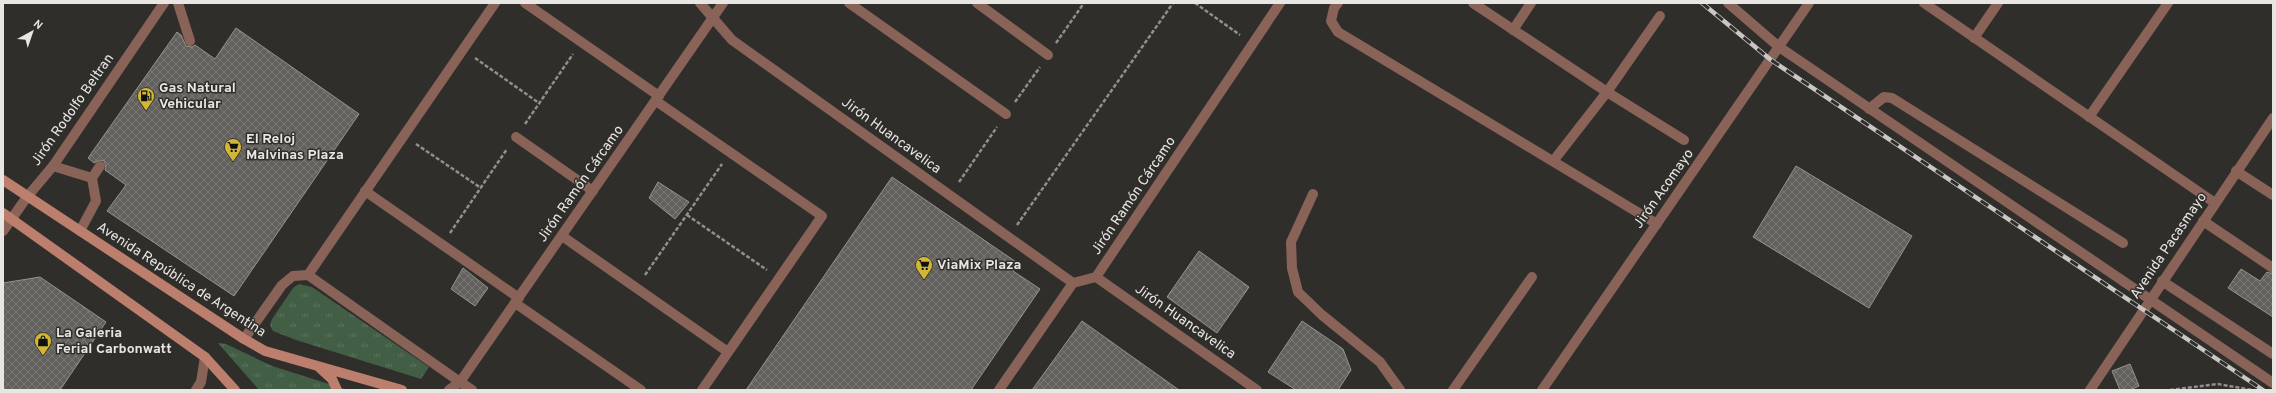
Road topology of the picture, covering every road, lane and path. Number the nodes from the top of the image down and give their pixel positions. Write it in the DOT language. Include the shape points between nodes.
graph roads {
  1 [pos="164,3"];
  2 [pos="178,3"];
  3 [pos="495,3"];
  4 [pos="525,3"];
  5 [pos="700,3"];
  6 [pos="723,3"];
  7 [pos="849,3"];
  8 [pos="977,3"];
  9 [pos="1078,3"];
  10 [pos="1084,3"];
  11 [pos="1173,3"];
  12 [pos="1195,3"];
  13 [pos="1280,3"];
  14 [pos="1338,3"];
  15 [pos="1473,3"];
  16 [pos="1531,3"];
  17 [pos="1728,3"];
  18 [pos="1809,3"];
  19 [pos="1924,3"];
  20 [pos="1998,3"];
  21 [pos="2168,3"];
  22 [pos="1082,6"];
  23 [pos="1739,7"];
  24 [pos="1660,16"];
  25 [pos="713,18"];
  26 [pos="1513,30"];
  27 [pos="1974,38"];
  28 [pos="190,41"];
  29 [pos="1253,44"];
  30 [pos="1779,47"];
  31 [pos="463,50"];
  32 [pos="1048,55"];
  33 [pos="1607,92"];
  34 [pos="657,98"];
  35 [pos="539,103"];
  36 [pos="1869,109"];
  37 [pos="1006,114"];
  38 [pos="2089,117"];
  39 [pos="2273,118"];
  40 [pos="404,135"];
  41 [pos="516,137"];
  42 [pos="1684,140"];
  43 [pos="730,152"];
  44 [pos="1554,160"];
  45 [pos="52,166"];
  46 [pos="100,166"];
  47 [pos="2236,171"];
  48 [pos="92,178"];
  49 [pos="3,180"];
  50 [pos="481,188"];
  51 [pos="365,191"];
  52 [pos="593,191"];
  53 [pos="1312,194"];
  54 [pos="949,195"];
  55 [pos="2273,195"];
  56 [pos="27,196"];
  57 [pos="2215,203"];
  58 [pos="687,214"];
  59 [pos="7,216"];
  60 [pos="2203,221"];
  61 [pos="1657,224"];
  62 [pos="3,231"];
  63 [pos="80,231"];
  64 [pos="562,236"];
  65 [pos="1008,237"];
  66 [pos="2123,243"];
  67 [pos="2273,268"];
  68 [pos="308,275"];
  69 [pos="1096,277"];
  70 [pos="1532,277"];
  71 [pos="779,278"];
  72 [pos="2162,281"];
  73 [pos="1073,283"];
  74 [pos="636,288"];
  75 [pos="517,300"];
  76 [pos="2149,300"];
  77 [pos="244,340"];
  78 [pos="728,352"];
  79 [pos="2273,354"];
  80 [pos="205,358"];
  81 [pos="318,366"];
  82 [pos="2273,383"];
  83 [pos="460,386"];
  84 [pos="196,390"];
  85 [pos="235,390"];
  86 [pos="336,390"];
  87 [pos="402,390"];
  88 [pos="449,390"];
  89 [pos="472,390"];
  90 [pos="641,390"];
  91 [pos="702,390"];
  92 [pos="999,390"];
  93 [pos="1257,390"];
  94 [pos="1400,390"];
  95 [pos="1454,390"];
  96 [pos="1542,390"];
  97 [pos="2090,390"];
  98 [pos="2170,390"];
  99 [pos="2252,390"];
  1 -- 45 [label="street, Jirón Rodolfo Beltran"];
  2 -- 28 [label="street"];
  3 -- 31 [label="street"];
  4 -- 34 [label="street"];
  5 -- 25 [label="street, Jirón Huancavelica"];
  6 -- 25 [label="street, Jirón Ramón Cárcamo"];
  7 -- 37 [label="street"];
  8 -- 32 [label="street"];
  9 -- 22 [label="path"];
  10 -- 22 [label="path"];
  11 -- 65 [label="path"];
  12 -- 29 [label="path"];
  13 -- 29 [label="street, Jirón Ramón Cárcamo"];
  14 -- 44 [label="street" via="1331,21 1338,32"];
  15 -- 26 [label="street"];
  16 -- 26 [label="street"];
  17 -- 23 [label="street"];
  18 -- 30 [label="street, Jirón Acomayo"];
  19 -- 27 [label="street"];
  20 -- 27 [label="street"];
  21 -- 38 [label="street"];
  22 -- 32 [label="path"];
  23 -- 30 [label="street"];
  24 -- 33 [label="street"];
  25 -- 34 [label="street, Jirón Ramón Cárcamo"];
  25 -- 54 [label="street, Jirón Huancavelica" via="732,40"];
  26 -- 33 [label="street"];
  27 -- 38 [label="street"];
  29 -- 69 [label="street, Jirón Ramón Cárcamo"];
  30 -- 36 [label="street"];
  30 -- 61 [label="street, Jirón Acomayo"];
  31 -- 35 [label="path"];
  31 -- 40 [label="street"];
  32 -- 37 [label="path"];
  33 -- 42 [label="street"];
  33 -- 44 [label="street"];
  34 -- 43 [label="street"];
  34 -- 52 [label="street, Jirón Ramón Cárcamo"];
  36 -- 66 [label="street" via="1884,97 1892,98"];
  36 -- 76 [label="street"];
  37 -- 54 [label="path"];
  38 -- 57 [label="street"];
  39 -- 47 [label="street, Avenida Pacasmayo"];
  40 -- 50 [label="path"];
  40 -- 51 [label="street"];
  41 -- 52 [label="street"];
  43 -- 58 [label="path"];
  43 -- 71 [label="street" via="822,216"];
  44 -- 61 [label="street"];
  45 -- 48 [label="street"];
  45 -- 56 [label="street, Jirón Rodolfo Beltran"];
  46 -- 48 [label="street"];
  47 -- 55 [label="street"];
  47 -- 57 [label="street, Avenida Pacasmayo"];
  48 -- 63 [label="street" via="96,201"];
  49 -- 56 [label="main road, Avenida República de Argentina"];
  51 -- 68 [label="street"];
  51 -- 75 [label="street"];
  52 -- 64 [label="street, Jirón Ramón Cárcamo"];
  53 -- 94 [label="street" via="1292,242 1292,268 1298,292 1380,362"];
  54 -- 65 [label="street, Jirón Huancavelica"];
  56 -- 59 [label="street, Jirón Rodolfo Beltran"];
  56 -- 63 [label="main road, Avenida República de Argentina"];
  57 -- 60 [label="street, Avenida Pacasmayo"];
  58 -- 71 [label="path"];
  58 -- 74 [label="path"];
  59 -- 62 [label="street, Jirón Rodolfo Beltran"];
  59 -- 80 [label="main road"];
  60 -- 67 [label="street"];
  60 -- 72 [label="street, Avenida Pacasmayo"];
  61 -- 96 [label="street, Jirón Acomayo"];
  63 -- 77 [label="main road, Avenida República de Argentina"];
  64 -- 74 [label="street"];
  64 -- 75 [label="street, Jirón Ramón Cárcamo"];
  65 -- 73 [label="street, Jirón Huancavelica"];
  68 -- 77 [label="street" via="293,276 282,285"];
  68 -- 83 [label="street"];
  69 -- 73 [label="street, Jirón Ramón Cárcamo"];
  69 -- 93 [label="street, Jirón Huancavelica"];
  70 -- 95 [label="street"];
  71 -- 78 [label="street"];
  72 -- 76 [label="street, Avenida Pacasmayo"];
  72 -- 79 [label="street"];
  73 -- 92 [label="street"];
  74 -- 78 [label="street"];
  75 -- 83 [label="street, Jirón Ramón Cárcamo"];
  75 -- 90 [label="street"];
  76 -- 82 [label="street"];
  76 -- 97 [label="street, Avenida Pacasmayo"];
  77 -- 81 [label="main road, Avenida República de Argentina" via="265,351"];
  78 -- 91 [label="street"];
  80 -- 84 [label="street" via="201,382"];
  80 -- 85 [label="main road"];
  81 -- 86 [label="main road" via="332,379"];
  81 -- 87 [label="main road, Avenida República de Argentina"];
  83 -- 88 [label="street, Jirón Ramón Cárcamo"];
  83 -- 89 [label="street"];
  98 -- 99 [label="path" via="2218,384"];
}
